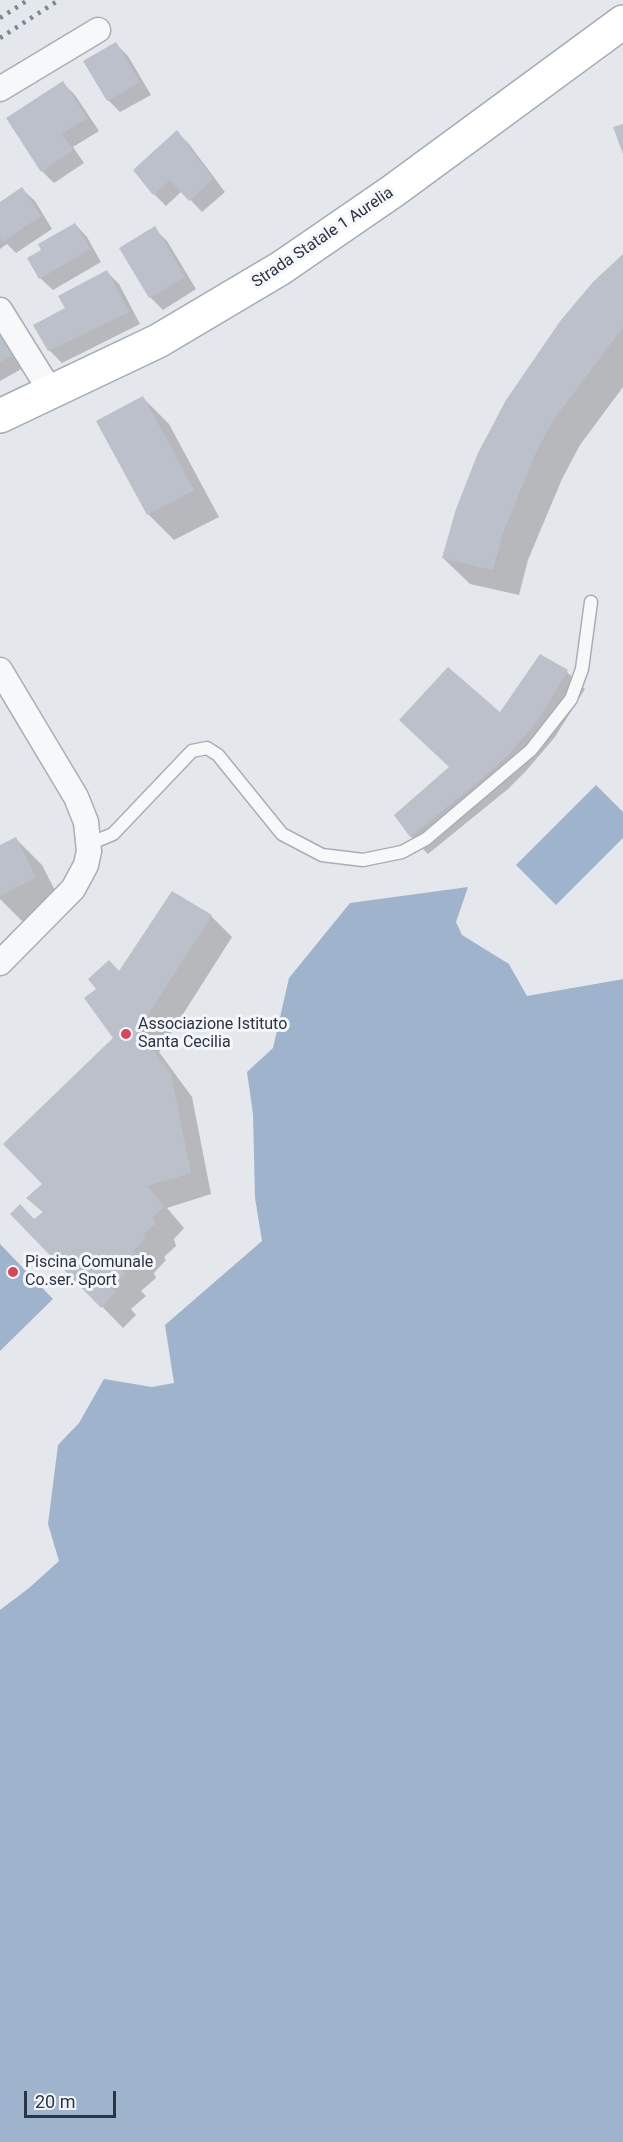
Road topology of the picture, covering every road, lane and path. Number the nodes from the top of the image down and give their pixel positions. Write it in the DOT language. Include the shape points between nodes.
graph roads {
  1 [pos="623,22"];
  2 [pos="98,30"];
  3 [pos="0,89"];
  4 [pos="0,310"];
  5 [pos="51,392"];
  6 [pos="0,416"];
  7 [pos="591,602"];
  8 [pos="0,670"];
  9 [pos="89,844"];
  10 [pos="0,963"];
  1 -- 5 [label="main road, Strada Statale 1 Aurelia" via="281,268 158,341"];
  2 -- 3 [label="street"];
  4 -- 5 [label="street"];
  5 -- 6 [label="main road, Strada Statale 1 Aurelia"];
  7 -- 9 [label="lane" via="582,669 572,699 531,750 426,839 402,852 363,860 322,855 282,834 218,755 207,748 192,751 113,834"];
  8 -- 9 [label="street" via="81,808"];
  9 -- 10 [label="street" via="86,866 73,889"];
}
